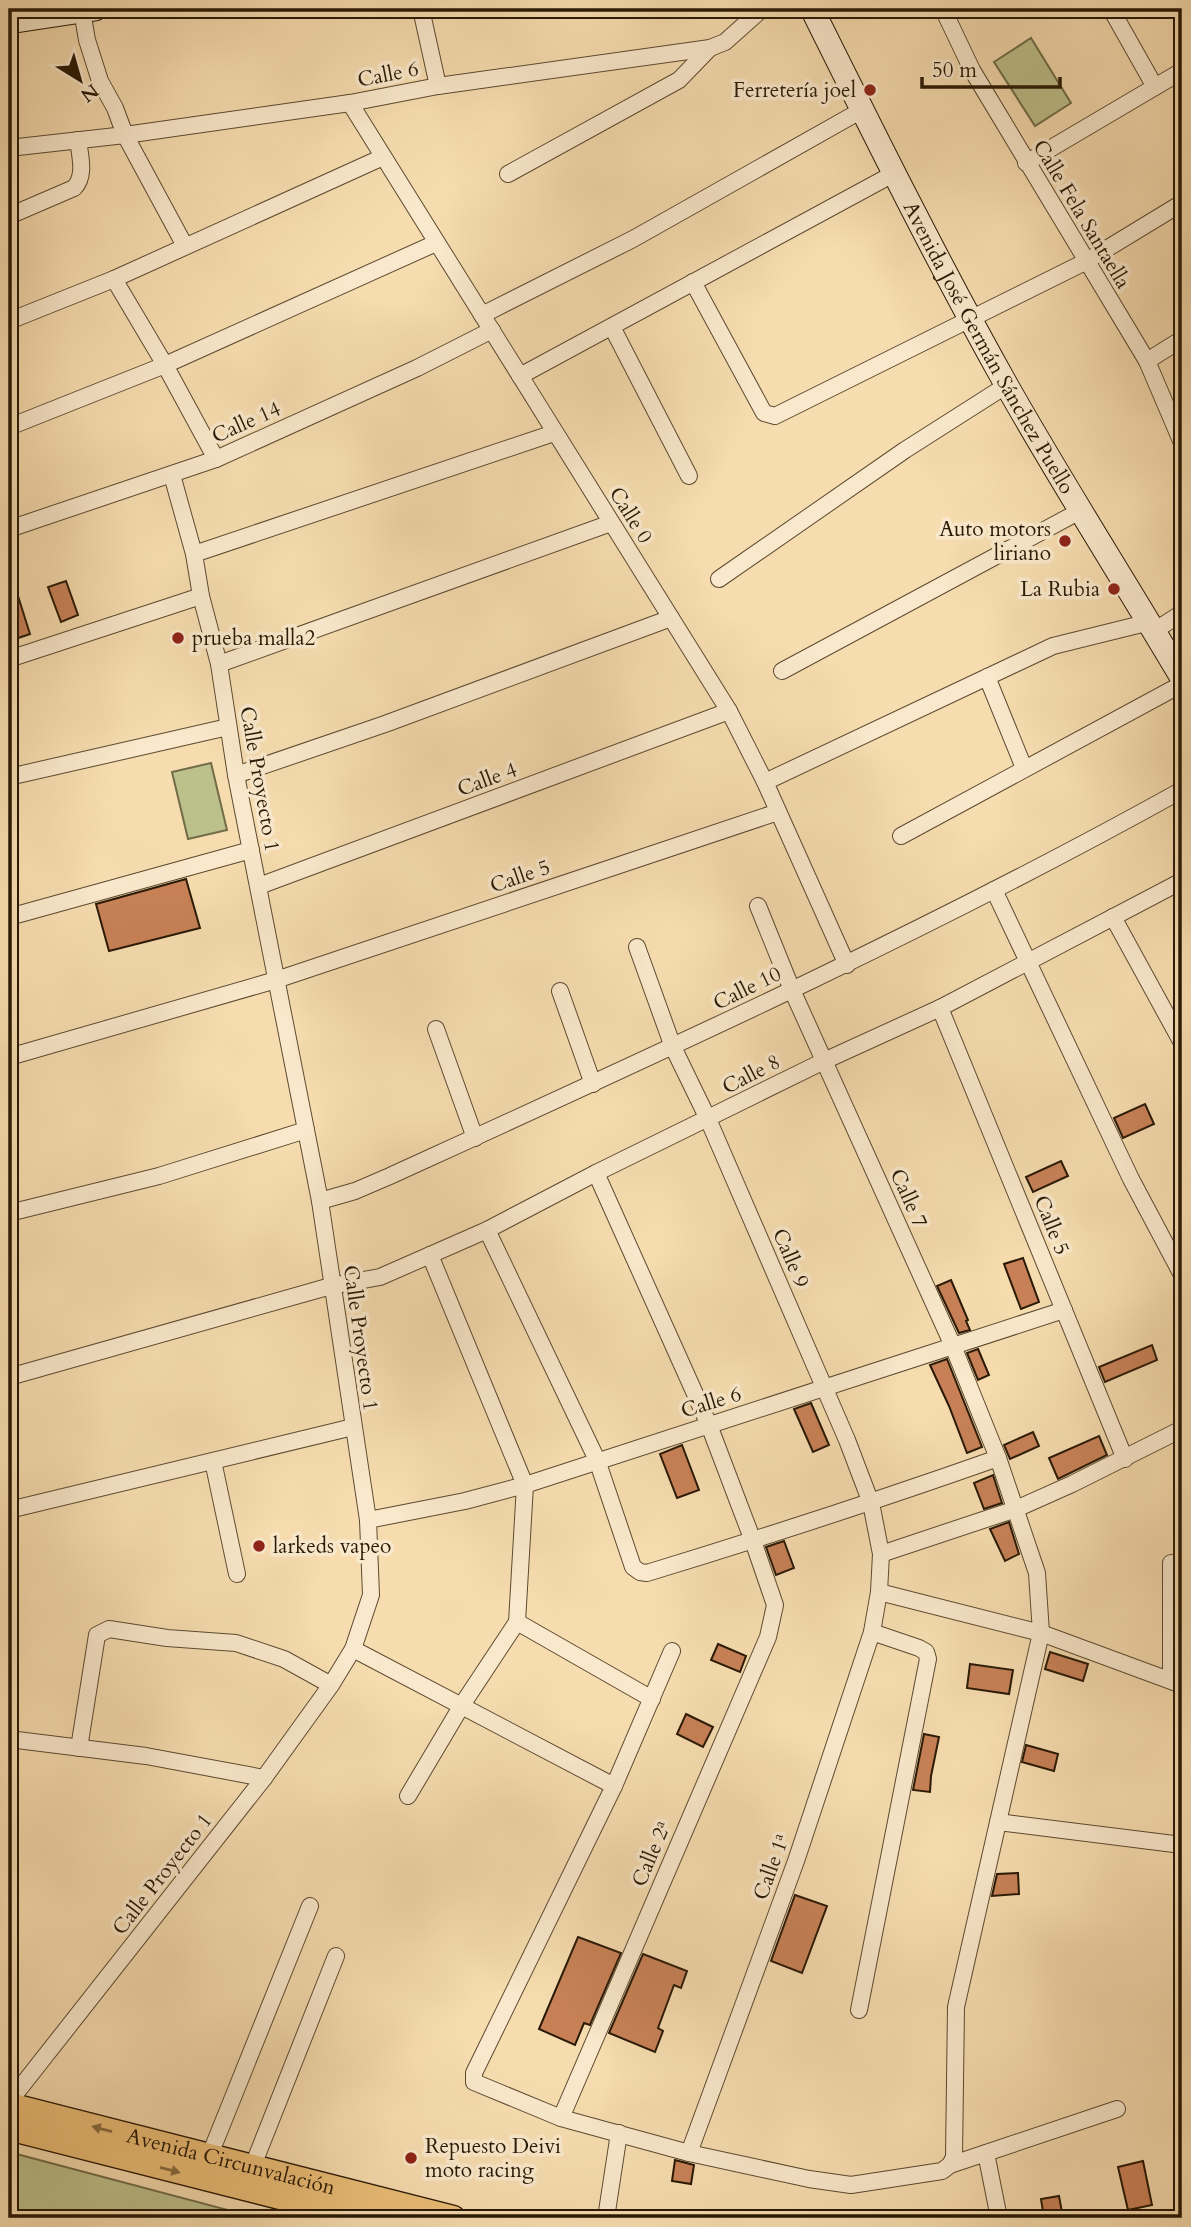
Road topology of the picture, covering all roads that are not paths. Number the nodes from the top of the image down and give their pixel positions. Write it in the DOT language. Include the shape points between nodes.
graph roads {
  1 [pos="421,9"];
  2 [pos="762,9"];
  3 [pos="812,9"];
  4 [pos="943,9"];
  5 [pos="1111,9"];
  6 [pos="88,10"];
  7 [pos="9,22"];
  8 [pos="710,48"];
  9 [pos="1182,71"];
  10 [pos="438,86"];
  11 [pos="1155,87"];
  12 [pos="350,103"];
  13 [pos="862,110"];
  14 [pos="125,135"];
  15 [pos="78,140"];
  16 [pos="9,148"];
  17 [pos="383,157"];
  18 [pos="1026,163"];
  19 [pos="895,173"];
  20 [pos="508,174"];
  21 [pos="1182,203"];
  22 [pos="9,216"];
  23 [pos="436,243"];
  24 [pos="185,246"];
  25 [pos="1086,262"];
  26 [pos="114,279"];
  27 [pos="693,282"];
  28 [pos="482,315"];
  29 [pos="971,319"];
  30 [pos="9,321"];
  31 [pos="612,327"];
  32 [pos="492,330"];
  33 [pos="1182,339"];
  34 [pos="1147,360"];
  35 [pos="165,365"];
  36 [pos="520,376"];
  37 [pos="1007,385"];
  38 [pos="9,427"];
  39 [pos="554,433"];
  40 [pos="1182,443"];
  41 [pos="216,459"];
  42 [pos="172,475"];
  43 [pos="689,477"];
  44 [pos="1080,511"];
  45 [pos="611,523"];
  46 [pos="9,529"];
  47 [pos="194,554"];
  48 [pos="719,579"];
  49 [pos="201,596"];
  50 [pos="1182,613"];
  51 [pos="671,618"];
  52 [pos="1152,627"];
  53 [pos="9,659"];
  54 [pos="219,664"];
  55 [pos="782,671"];
  56 [pos="987,677"];
  57 [pos="1182,678"];
  58 [pos="1182,684"];
  59 [pos="729,711"];
  60 [pos="228,727"];
  61 [pos="1024,768"];
  62 [pos="236,775"];
  63 [pos="9,777"];
  64 [pos="765,782"];
  65 [pos="1182,790"];
  66 [pos="778,812"];
  67 [pos="901,836"];
  68 [pos="251,850"];
  69 [pos="1182,881"];
  70 [pos="259,886"];
  71 [pos="994,890"];
  72 [pos="758,906"];
  73 [pos="9,917"];
  74 [pos="1113,917"];
  75 [pos="637,947"];
  76 [pos="1027,962"];
  77 [pos="847,965"];
  78 [pos="276,980"];
  79 [pos="792,990"];
  80 [pos="560,991"];
  81 [pos="940,1008"];
  82 [pos="436,1029"];
  83 [pos="1182,1043"];
  84 [pos="673,1047"];
  85 [pos="9,1058"];
  86 [pos="824,1061"];
  87 [pos="593,1084"];
  88 [pos="708,1119"];
  89 [pos="306,1130"];
  90 [pos="475,1138"];
  91 [pos="596,1173"];
  92 [pos="320,1201"];
  93 [pos="9,1213"];
  94 [pos="487,1230"];
  95 [pos="430,1255"];
  96 [pos="1182,1275"];
  97 [pos="331,1286"];
  98 [pos="1063,1310"];
  99 [pos="953,1346"];
  100 [pos="9,1377"];
  101 [pos="825,1388"];
  102 [pos="709,1424"];
  103 [pos="353,1427"];
  104 [pos="1182,1429"];
  105 [pos="998,1458"];
  106 [pos="1125,1459"];
  107 [pos="597,1460"];
  108 [pos="213,1461"];
  109 [pos="525,1485"];
  110 [pos="871,1503"];
  111 [pos="1016,1509"];
  112 [pos="9,1510"];
  113 [pos="368,1520"];
  114 [pos="753,1541"];
  115 [pos="881,1554"];
  116 [pos="1171,1563"];
  117 [pos="237,1574"];
  118 [pos="879,1592"];
  119 [pos="517,1622"];
  120 [pos="872,1632"];
  121 [pos="1041,1633"];
  122 [pos="353,1649"];
  123 [pos="672,1651"];
  124 [pos="1177,1682"];
  125 [pos="331,1685"];
  126 [pos="652,1699"];
  127 [pos="462,1705"];
  128 [pos="9,1739"];
  129 [pos="79,1748"];
  130 [pos="264,1778"];
  131 [pos="614,1786"];
  132 [pos="408,1796"];
  133 [pos="998,1822"];
  134 [pos="1182,1845"];
  135 [pos="310,1906"];
  136 [pos="336,1956"];
  137 [pos="859,2010"];
  138 [pos="9,2103"];
  139 [pos="1117,2109"];
  140 [pos="561,2118"];
  141 [pos="9,2128"];
  142 [pos="619,2133"];
  143 [pos="689,2153"];
  144 [pos="986,2153"];
  145 [pos="209,2157"];
  146 [pos="950,2165"];
  147 [pos="252,2168"];
  148 [pos="363,2218"];
  149 [pos="453,2218"];
  150 [pos="606,2218"];
  151 [pos="999,2218"];
  1 -- 10 [label="street"];
  2 -- 8 [label="street, Calle 6" via="725,42"];
  3 -- 13 [label="main road, Avenida José Germán Sánchez Puello"];
  4 -- 18 [label="street, Calle Fela Santaella"];
  5 -- 11 [label="street"];
  6 -- 7 [label="main road"];
  6 -- 14 [label="street" via="94,66"];
  8 -- 10 [label="street, Calle 6"];
  8 -- 20 [label="street" via="680,80"];
  9 -- 11 [label="street"];
  10 -- 12 [label="street, Calle 6"];
  11 -- 18 [label="street"];
  12 -- 14 [label="street, Calle 6"];
  12 -- 17 [label="street, Calle 0"];
  13 -- 19 [label="main road, Avenida José Germán Sánchez Puello"];
  13 -- 28 [label="street" via="633,239"];
  14 -- 15 [label="street, Calle 6"];
  14 -- 24 [label="street"];
  15 -- 16 [label="street, Calle 6"];
  15 -- 22 [label="street" via="80,182"];
  17 -- 23 [label="street, Calle 0"];
  17 -- 24 [label="street"];
  18 -- 25 [label="street, Calle Fela Santaella"];
  19 -- 27 [label="street"];
  19 -- 29 [label="main road, Avenida José Germán Sánchez Puello"];
  21 -- 25 [label="street"];
  23 -- 28 [label="street, Calle 0"];
  23 -- 35 [label="street"];
  24 -- 26 [label="street"];
  25 -- 29 [label="street"];
  25 -- 34 [label="street, Calle Fela Santaella"];
  26 -- 30 [label="street"];
  26 -- 35 [label="street"];
  27 -- 29 [label="street" via="768,416"];
  27 -- 31 [label="street"];
  28 -- 32 [label="street, Calle 0"];
  29 -- 37 [label="main road, Avenida José Germán Sánchez Puello"];
  31 -- 36 [label="street"];
  31 -- 43 [label="street"];
  32 -- 36 [label="street, Calle 0"];
  32 -- 41 [label="street, Calle 14"];
  33 -- 34 [label="street"];
  34 -- 40 [label="street, Calle Fela Santaella"];
  35 -- 38 [label="street"];
  35 -- 41 [label="street"];
  36 -- 39 [label="street, Calle 0"];
  37 -- 44 [label="main road, Avenida José Germán Sánchez Puello"];
  37 -- 48 [label="street"];
  39 -- 45 [label="street, Calle 0"];
  39 -- 47 [label="street"];
  41 -- 42 [label="street, Calle 14"];
  42 -- 46 [label="street, Calle 14"];
  42 -- 47 [label="street, Calle Proyecto 1"];
  44 -- 52 [label="main road, Avenida José Germán Sánchez Puello"];
  44 -- 55 [label="street"];
  45 -- 51 [label="street, Calle 0"];
  45 -- 54 [label="street"];
  47 -- 49 [label="street, Calle Proyecto 1"];
  49 -- 53 [label="street"];
  49 -- 54 [label="street, Calle Proyecto 1"];
  50 -- 52 [label="street"];
  51 -- 59 [label="street, Calle 0"];
  51 -- 62 [label="street"];
  52 -- 56 [label="street" via="1053,646"];
  52 -- 57 [label="main road, Avenida José Germán Sánchez Puello"];
  54 -- 60 [label="street, Calle Proyecto 1"];
  56 -- 61 [label="street"];
  56 -- 64 [label="street"];
  58 -- 61 [label="street"];
  59 -- 64 [label="street, Calle 0"];
  59 -- 70 [label="street, Calle 4"];
  60 -- 62 [label="street, Calle Proyecto 1"];
  60 -- 63 [label="street"];
  61 -- 67 [label="street"];
  62 -- 68 [label="street, Calle Proyecto 1"];
  64 -- 66 [label="street, Calle 0"];
  65 -- 71 [label="street, Calle 10"];
  66 -- 77 [label="street, Calle 0"];
  66 -- 78 [label="street, Calle 5"];
  68 -- 70 [label="street, Calle Proyecto 1"];
  68 -- 73 [label="street"];
  69 -- 74 [label="street, Calle 8"];
  70 -- 78 [label="street, Calle Proyecto 1"];
  71 -- 76 [label="street"];
  71 -- 77 [label="street, Calle 10"];
  72 -- 79 [label="street, Calle 7"];
  74 -- 76 [label="street, Calle 8"];
  74 -- 83 [label="street"];
  75 -- 84 [label="street, Calle 9"];
  76 -- 81 [label="street, Calle 8"];
  76 -- 96 [label="street"];
  77 -- 79 [label="street, Calle 10"];
  78 -- 85 [label="street, Calle 5"];
  78 -- 89 [label="street, Calle Proyecto 1"];
  79 -- 84 [label="street, Calle 10"];
  79 -- 86 [label="street, Calle 7"];
  80 -- 87 [label="street"];
  81 -- 86 [label="street, Calle 8"];
  81 -- 98 [label="street, Calle 5"];
  82 -- 90 [label="street"];
  84 -- 87 [label="street, Calle 10"];
  84 -- 88 [label="street, Calle 9"];
  86 -- 88 [label="street, Calle 8"];
  86 -- 99 [label="street, Calle 7"];
  87 -- 90 [label="street, Calle 10"];
  88 -- 91 [label="street, Calle 8"];
  88 -- 101 [label="street, Calle 9"];
  89 -- 92 [label="street, Calle Proyecto 1"];
  89 -- 93 [label="street" via="159,1176"];
  90 -- 92 [label="street, Calle 10" via="355,1191"];
  91 -- 94 [label="street, Calle 8"];
  91 -- 102 [label="street"];
  92 -- 97 [label="street, Calle Proyecto 1"];
  94 -- 95 [label="street, Calle 8"];
  94 -- 107 [label="street"];
  95 -- 97 [label="street, Calle 8" via="380,1277"];
  95 -- 109 [label="street"];
  97 -- 100 [label="street, Calle 8"];
  97 -- 103 [label="street, Calle Proyecto 1"];
  98 -- 99 [label="street, Calle 6"];
  98 -- 106 [label="street, Calle 5"];
  99 -- 101 [label="street, Calle 6"];
  99 -- 105 [label="street, Calle 7"];
  101 -- 102 [label="street, Calle 6"];
  101 -- 110 [label="street, Calle 9"];
  102 -- 107 [label="street, Calle 6"];
  102 -- 114 [label="street"];
  103 -- 108 [label="street"];
  103 -- 113 [label="street, Calle Proyecto 1"];
  104 -- 106 [label="street"];
  105 -- 110 [label="street"];
  105 -- 111 [label="street, Calle 7"];
  106 -- 111 [label="street"];
  107 -- 109 [label="street, Calle 6"];
  107 -- 114 [label="street" via="633,1567 639,1572"];
  108 -- 112 [label="street"];
  108 -- 117 [label="street"];
  109 -- 113 [label="street, Calle 6"];
  109 -- 119 [label="street"];
  110 -- 114 [label="street"];
  110 -- 115 [label="street, Calle 9"];
  111 -- 115 [label="street"];
  111 -- 121 [label="street, Calle 7" via="1037,1573"];
  113 -- 122 [label="street, Calle Proyecto 1" via="371,1595"];
  114 -- 140 [label="street, Calle 2ª" via="775,1605 768,1637"];
  115 -- 118 [label="street, Calle 9"];
  116 -- 124 [label="street"];
  118 -- 120 [label="street, Calle 1ª"];
  118 -- 121 [label="street"];
  119 -- 126 [label="street"];
  119 -- 127 [label="street"];
  120 -- 137 [label="street" via="919,1648 928,1659"];
  120 -- 143 [label="street, Calle 1ª" via="796,1861"];
  121 -- 124 [label="street"];
  121 -- 133 [label="street, Calle 7"];
  122 -- 125 [label="street, Calle Proyecto 1"];
  122 -- 127 [label="street"];
  123 -- 126 [label="street"];
  125 -- 129 [label="street" via="284,1659 236,1643 109,1629 97,1635"];
  125 -- 130 [label="street, Calle Proyecto 1"];
  126 -- 131 [label="street"];
  127 -- 131 [label="street"];
  127 -- 132 [label="street"];
  128 -- 129 [label="street"];
  129 -- 130 [label="street"];
  130 -- 138 [label="street, Calle Proyecto 1"];
  131 -- 140 [label="street" via="473,2077 478,2085"];
  133 -- 134 [label="street"];
  133 -- 146 [label="street, Calle 7" via="956,2007 954,2157"];
  135 -- 145 [label="street"];
  136 -- 147 [label="street"];
  145 -- 138 [label="main road, Avenida Circunvalación, one-way"];
  139 -- 144 [label="street"];
  140 -- 142 [label="street"];
  141 -- 148 [label="main road, Avenida Circunvalación, one-way"];
  142 -- 143 [label="street"];
  142 -- 150 [label="street"];
  143 -- 146 [label="street" via="851,2185 942,2171"];
  144 -- 146 [label="street"];
  144 -- 151 [label="street"];
  145 -- 147 [label="main road, Avenida Circunvalación"];
  147 -- 149 [label="main road, Avenida Circunvalación"];
}
